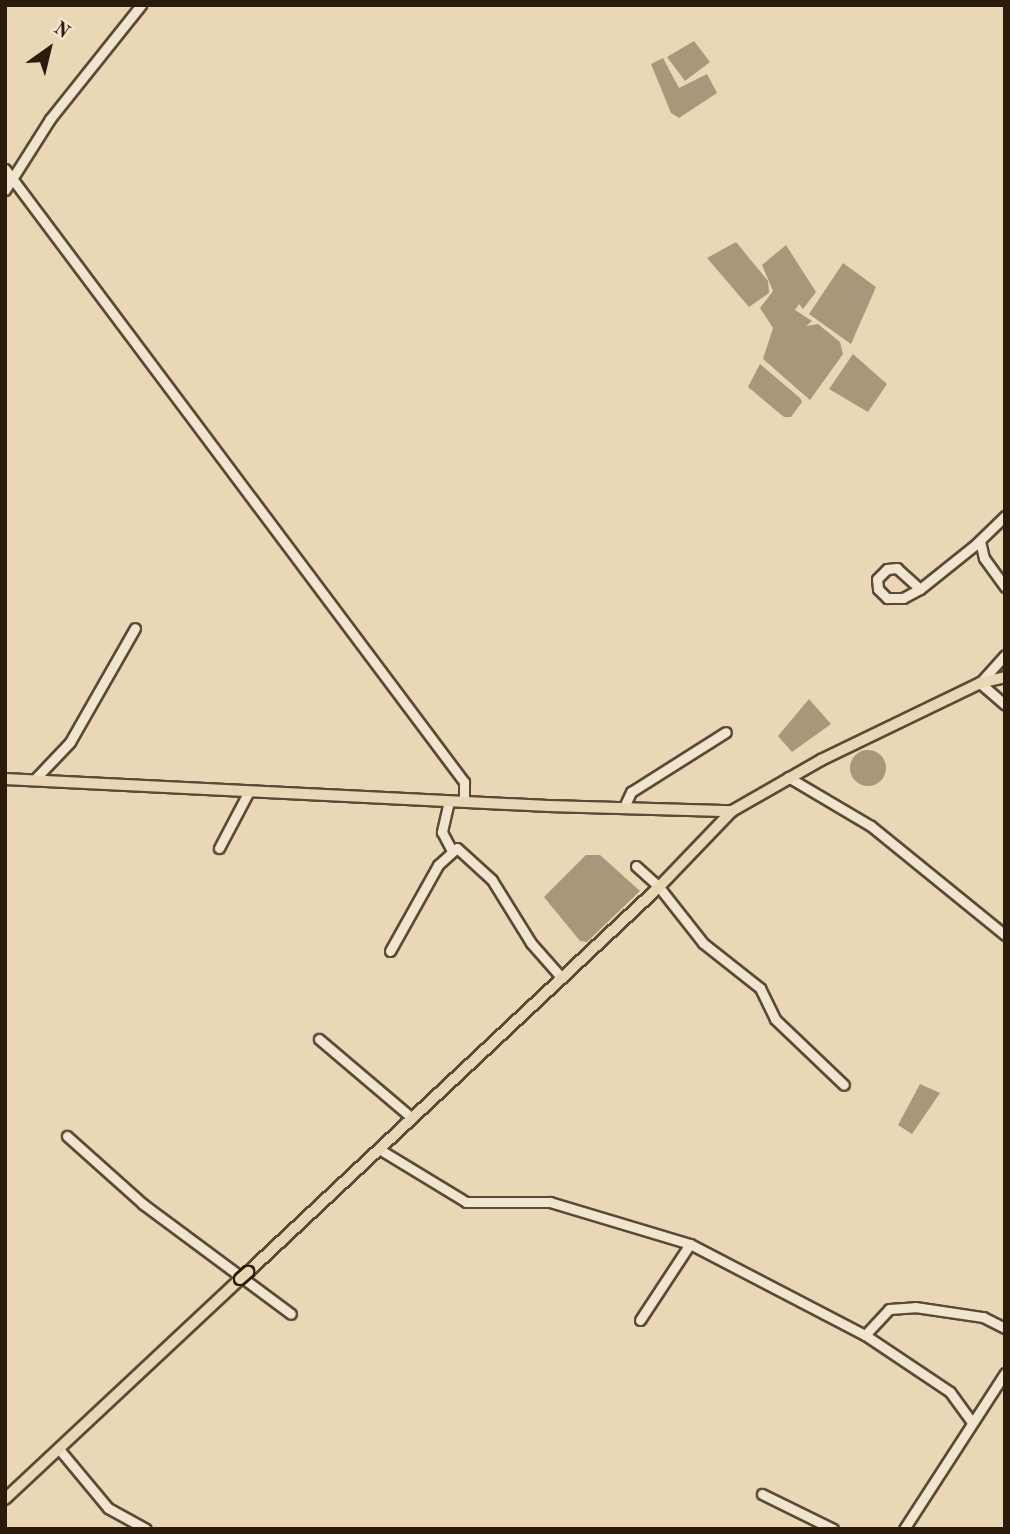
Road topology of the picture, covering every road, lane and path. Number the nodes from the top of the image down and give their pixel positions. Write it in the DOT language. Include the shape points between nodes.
graph roads {
  1 [pos="141,5"];
  2 [pos="5,169"];
  3 [pos="12,178"];
  4 [pos="5,190"];
  5 [pos="1005,516"];
  6 [pos="980,541"];
  7 [pos="1005,587"];
  8 [pos="920,589"];
  9 [pos="135,628"];
  10 [pos="1005,655"];
  11 [pos="1005,677"];
  12 [pos="980,684"];
  13 [pos="1005,705"];
  14 [pos="726,732"];
  15 [pos="788,777"];
  16 [pos="5,779"];
  17 [pos="34,780"];
  18 [pos="249,791"];
  19 [pos="449,801"];
  20 [pos="464,801"];
  21 [pos="624,807"];
  22 [pos="732,811"];
  23 [pos="219,848"];
  24 [pos="451,849"];
  25 [pos="636,866"];
  26 [pos="659,887"];
  27 [pos="1005,935"];
  28 [pos="390,951"];
  29 [pos="562,978"];
  30 [pos="319,1039"];
  31 [pos="845,1085"];
  32 [pos="412,1118"];
  33 [pos="67,1136"];
  34 [pos="379,1149"];
  35 [pos="690,1244"];
  36 [pos="290,1314"];
  37 [pos="640,1320"];
  38 [pos="1005,1328"];
  39 [pos="865,1335"];
  40 [pos="1005,1373"];
  41 [pos="971,1422"];
  42 [pos="59,1449"];
  43 [pos="762,1494"];
  44 [pos="5,1499"];
  45 [pos="146,1529"];
  46 [pos="833,1529"];
  47 [pos="904,1529"];
  1 -- 3 [label="street" via="50,119"];
  2 -- 3 [label="street"];
  3 -- 4 [label="street"];
  3 -- 20 [label="street" via="464,782"];
  5 -- 6 [label="street"];
  6 -- 7 [label="street" via="984,558"];
  6 -- 8 [label="street"];
  8 -- 8 [label="street" via="897,568 887,569 877,579 878,589 887,598 903,598"];
  9 -- 17 [label="street" via="70,742"];
  10 -- 12 [label="street"];
  11 -- 12 [label="main road"];
  12 -- 13 [label="street"];
  12 -- 15 [label="main road"];
  14 -- 21 [label="street" via="631,792"];
  15 -- 22 [label="main road"];
  15 -- 27 [label="street" via="872,826"];
  16 -- 17 [label="main road"];
  17 -- 18 [label="main road"];
  18 -- 19 [label="main road"];
  18 -- 23 [label="street"];
  19 -- 20 [label="main road"];
  19 -- 24 [label="street" via="442,832"];
  20 -- 21 [label="main road"];
  21 -- 22 [label="main road"];
  22 -- 26 [label="main road"];
  24 -- 28 [label="street"];
  24 -- 29 [label="street" via="457,848 492,880 531,943"];
  25 -- 26 [label="street"];
  26 -- 29 [label="main road"];
  26 -- 31 [label="street" via="703,943 760,988 775,1019"];
  29 -- 32 [label="main road"];
  30 -- 32 [label="street"];
  32 -- 34 [label="main road"];
  33 -- 36 [label="street" via="144,1204"];
  34 -- 35 [label="street" via="466,1202 550,1202"];
  34 -- 42 [label="main road"];
  35 -- 37 [label="street"];
  35 -- 39 [label="street"];
  38 -- 39 [label="street" via="983,1317 915,1307 888,1309"];
  39 -- 41 [label="street" via="950,1392"];
  40 -- 41 [label="street"];
  41 -- 47 [label="street"];
  42 -- 44 [label="main road"];
  42 -- 45 [label="street" via="108,1508"];
  43 -- 46 [label="street"];
}
